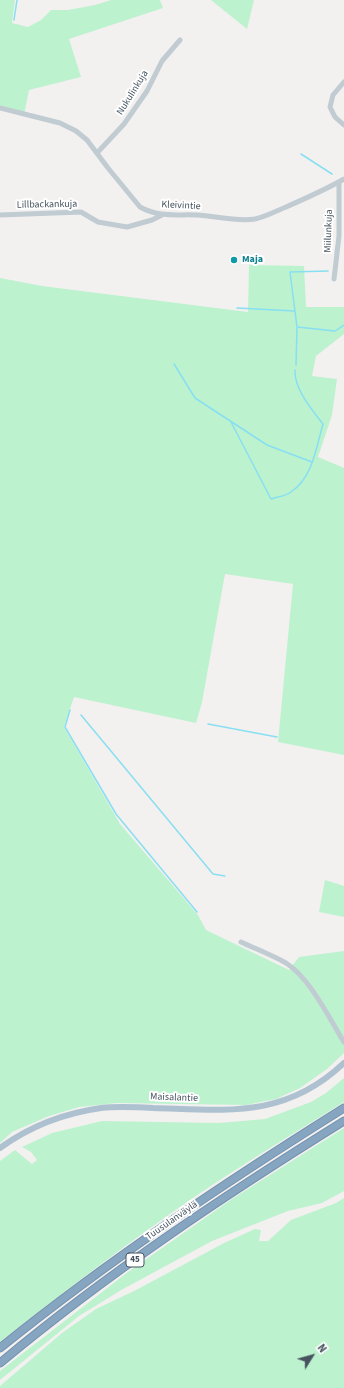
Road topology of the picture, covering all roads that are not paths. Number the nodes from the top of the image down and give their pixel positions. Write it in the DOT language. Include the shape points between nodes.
graph roads {
  1 [pos="180,40"];
  2 [pos="344,82"];
  3 [pos="0,108"];
  4 [pos="344,125"];
  5 [pos="97,152"];
  6 [pos="341,181"];
  7 [pos="162,215"];
  8 [pos="0,216"];
  9 [pos="334,279"];
  10 [pos="241,942"];
  11 [pos="344,1042"];
  12 [pos="344,1063"];
  13 [pos="344,1108"];
  14 [pos="344,1121"];
  15 [pos="0,1148"];
  16 [pos="0,1348"];
  17 [pos="0,1363"];
  1 -- 5 [label="street, Nukulinkuja" via="162,61 147,91 124,124"];
  2 -- 4 [label="street" via="333,95 330,107 334,117"];
  3 -- 5 [label="street, Kleivintie" via="60,123 76,131"];
  5 -- 7 [label="street, Kleivintie" via="140,207"];
  6 -- 7 [label="street, Kleivintie" via="255,219"];
  6 -- 9 [label="street, Miilunkuja" via="338,258"];
  7 -- 8 [label="street, Lillbackankuja" via="127,227 98,222 81,212"];
  10 -- 11 [label="street" via="286,963 298,974"];
  12 -- 15 [label="main road, Maisalantie" via="304,1092 264,1107 228,1110 138,1107 97,1109 71,1114 40,1125"];
  13 -- 16 [label="highway, Tuusulanväylä / 45" via="126,1252"];
  14 -- 17 [label="highway, Tuusulanväylä / 45" via="202,1212 75,1304"];
}
